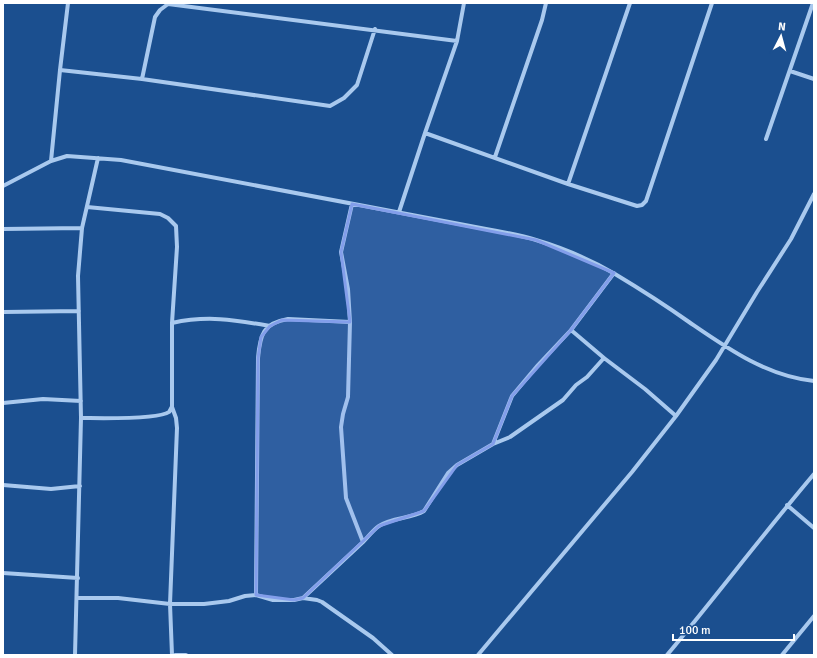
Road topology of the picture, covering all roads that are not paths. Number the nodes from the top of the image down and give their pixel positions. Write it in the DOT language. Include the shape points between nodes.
graph roads {
  1 [pos="68,3"];
  2 [pos="464,3"];
  3 [pos="546,3"];
  4 [pos="630,3"];
  5 [pos="712,3"];
  6 [pos="813,3"];
  7 [pos="375,29"];
  8 [pos="457,40"];
  9 [pos="60,70"];
  10 [pos="790,71"];
  11 [pos="142,79"];
  12 [pos="814,79"];
  13 [pos="425,133"];
  14 [pos="766,139"];
  15 [pos="495,157"];
  16 [pos="98,158"];
  17 [pos="51,161"];
  18 [pos="568,184"];
  19 [pos="3,186"];
  20 [pos="814,194"];
  21 [pos="352,204"];
  22 [pos="87,208"];
  23 [pos="399,212"];
  24 [pos="82,228"];
  25 [pos="3,229"];
  26 [pos="614,273"];
  27 [pos="79,311"];
  28 [pos="3,312"];
  29 [pos="350,322"];
  30 [pos="172,323"];
  31 [pos="270,326"];
  32 [pos="571,330"];
  33 [pos="724,346"];
  34 [pos="604,358"];
  35 [pos="814,381"];
  36 [pos="81,401"];
  37 [pos="3,403"];
  38 [pos="172,407"];
  39 [pos="676,416"];
  40 [pos="81,418"];
  41 [pos="493,444"];
  42 [pos="814,474"];
  43 [pos="3,485"];
  44 [pos="80,486"];
  45 [pos="787,506"];
  46 [pos="814,528"];
  47 [pos="363,542"];
  48 [pos="3,572"];
  49 [pos="78,578"];
  50 [pos="256,595"];
  51 [pos="78,598"];
  52 [pos="303,598"];
  53 [pos="170,604"];
  54 [pos="814,616"];
  55 [pos="75,655"];
  56 [pos="172,655"];
  57 [pos="175,655"];
  58 [pos="186,655"];
  59 [pos="392,655"];
  60 [pos="478,655"];
  61 [pos="667,655"];
  62 [pos="782,655"];
  1 -- 9 [label="street"];
  2 -- 8 [label="street"];
  3 -- 15 [label="street"];
  4 -- 18 [label="street"];
  5 -- 18 [label="street" via="646,201 637,206"];
  6 -- 10 [label="street"];
  7 -- 8 [label="street"];
  7 -- 11 [label="street" via="357,85 344,98 330,106"];
  7 -- 11 [label="street" via="168,4 156,17"];
  8 -- 13 [label="street"];
  9 -- 11 [label="street"];
  9 -- 17 [label="street"];
  10 -- 12 [label="street"];
  10 -- 14 [label="street"];
  13 -- 15 [label="street"];
  13 -- 23 [label="street"];
  15 -- 18 [label="street"];
  16 -- 17 [label="street" via="67,156"];
  16 -- 21 [label="street" via="121,160"];
  16 -- 22 [label="street"];
  17 -- 19 [label="street"];
  20 -- 33 [label="street" via="791,240"];
  21 -- 23 [label="street"];
  21 -- 29 [label="street" via="341,252 348,289"];
  22 -- 24 [label="street"];
  22 -- 30 [label="street" via="160,214 176,226"];
  23 -- 26 [label="street" via="536,240 572,253"];
  24 -- 25 [label="street"];
  24 -- 27 [label="street" via="78,276"];
  26 -- 32 [label="street"];
  26 -- 33 [label="street"];
  27 -- 28 [label="street"];
  27 -- 36 [label="street"];
  29 -- 31 [label="street" via="288,319"];
  29 -- 47 [label="street" via="348,397 341,427 346,498"];
  30 -- 31 [label="street" via="219,318"];
  30 -- 38 [label="street"];
  31 -- 50 [label="street" via="261,337 258,358"];
  32 -- 34 [label="street"];
  32 -- 41 [label="street" via="512,396"];
  33 -- 35 [label="street" via="751,362 777,373"];
  33 -- 39 [label="street"];
  34 -- 39 [label="street"];
  34 -- 41 [label="street" via="563,400 510,437"];
  36 -- 37 [label="street" via="43,399"];
  36 -- 40 [label="street"];
  38 -- 40 [label="street" via="168,412 144,417"];
  38 -- 53 [label="street" via="177,428"];
  39 -- 60 [label="street"];
  40 -- 44 [label="street"];
  41 -- 47 [label="street" via="448,473 419,514 379,526"];
  42 -- 45 [label="street"];
  43 -- 44 [label="street" via="51,489"];
  44 -- 49 [label="street"];
  45 -- 46 [label="street"];
  45 -- 61 [label="street"];
  47 -- 52 [label="street"];
  48 -- 49 [label="street"];
  49 -- 51 [label="street"];
  50 -- 52 [label="street" via="282,600"];
  50 -- 53 [label="street" via="217,603"];
  51 -- 53 [label="street" via="118,598"];
  51 -- 55 [label="street"];
  52 -- 59 [label="street" via="322,602 373,638"];
  53 -- 56 [label="street"];
  54 -- 62 [label="street"];
  57 -- 58 [label="street"];
}
